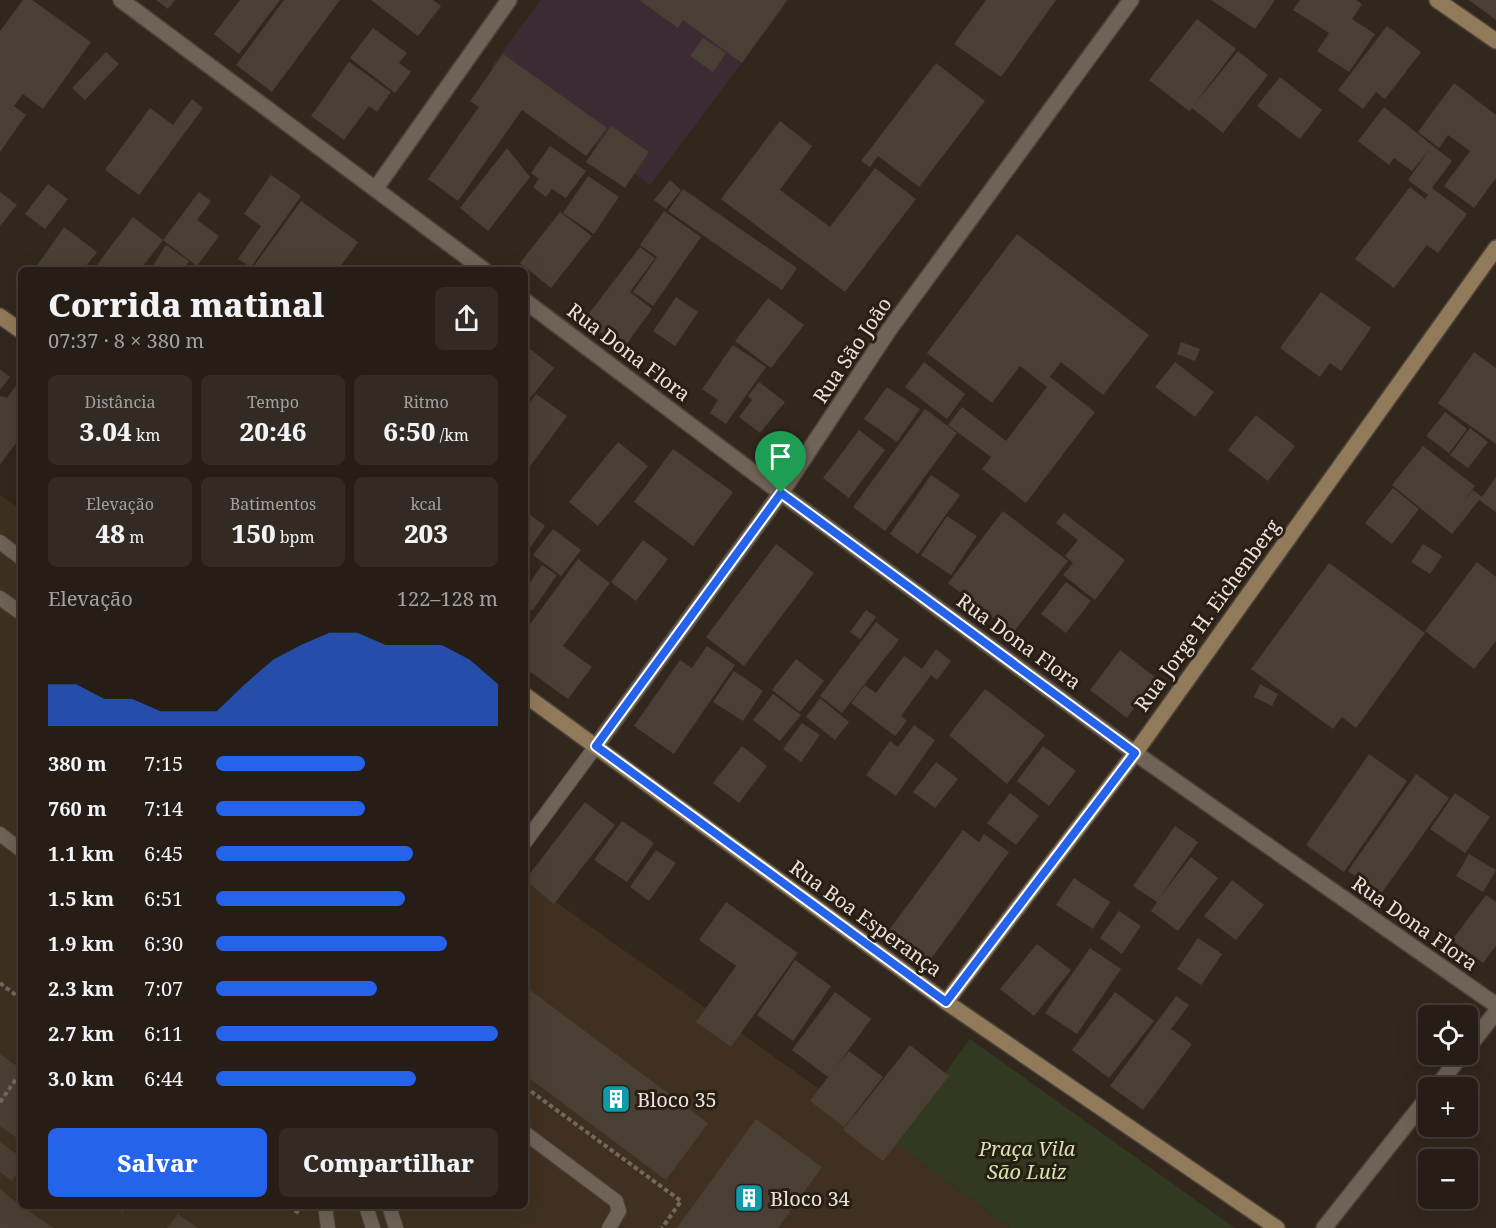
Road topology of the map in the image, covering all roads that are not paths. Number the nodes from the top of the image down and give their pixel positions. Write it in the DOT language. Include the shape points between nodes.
graph roads {
  1 [pos="121,0"];
  2 [pos="510,0"];
  3 [pos="1131,0"];
  4 [pos="1437,0"];
  5 [pos="1496,41"];
  6 [pos="376,188"];
  7 [pos="1496,248"];
  8 [pos="480,267"];
  9 [pos="528,303"];
  10 [pos="0,316"];
  11 [pos="18,329"];
  12 [pos="781,493"];
  13 [pos="0,542"];
  14 [pos="18,556"];
  15 [pos="0,598"];
  16 [pos="18,611"];
  17 [pos="528,697"];
  18 [pos="596,746"];
  19 [pos="1135,753"];
  20 [pos="0,834"];
  21 [pos="528,838"];
  22 [pos="18,848"];
  23 [pos="946,1002"];
  24 [pos="1496,1005"];
  25 [pos="1496,1012"];
  26 [pos="1478,1035"];
  27 [pos="1454,1065"];
  28 [pos="1444,1077"];
  29 [pos="1418,1110"];
  30 [pos="528,1135"];
  31 [pos="325,1209"];
  32 [pos="367,1209"];
  33 [pos="390,1209"];
  34 [pos="328,1228"];
  35 [pos="373,1228"];
  36 [pos="396,1228"];
  37 [pos="609,1228"];
  38 [pos="1277,1228"];
  39 [pos="1324,1228"];
  1 -- 6 [label="street"];
  2 -- 6 [label="street"];
  3 -- 12 [label="street, Rua São João" via="890,330"];
  4 -- 5 [label="street"];
  6 -- 8 [label="street"];
  7 -- 19 [label="street, Rua Jorge H. Eichenberg"];
  9 -- 12 [label="street, Rua Dona Flora"];
  10 -- 11 [label="street"];
  12 -- 18 [label="street, Rua São João"];
  12 -- 19 [label="street, Rua Dona Flora"];
  13 -- 14 [label="lane"];
  15 -- 16 [label="lane"];
  17 -- 18 [label="street, Rua Boa Esperança"];
  18 -- 21 [label="lane, Rua São João"];
  18 -- 23 [label="street, Rua Boa Esperança"];
  19 -- 23 [label="street, Rua Jorge H. Eichenberg"];
  19 -- 24 [label="street, Rua Dona Flora"];
  20 -- 22 [label="lane"];
  23 -- 38 [label="street, Rua Boa Esperança"];
  25 -- 26 [label="street"];
  27 -- 28 [label="street"];
  29 -- 39 [label="street"];
  30 -- 37 [label="lane" via="616,1201 619,1211"];
  31 -- 34 [label="lane"];
  32 -- 35 [label="lane"];
  33 -- 36 [label="lane"];
}
